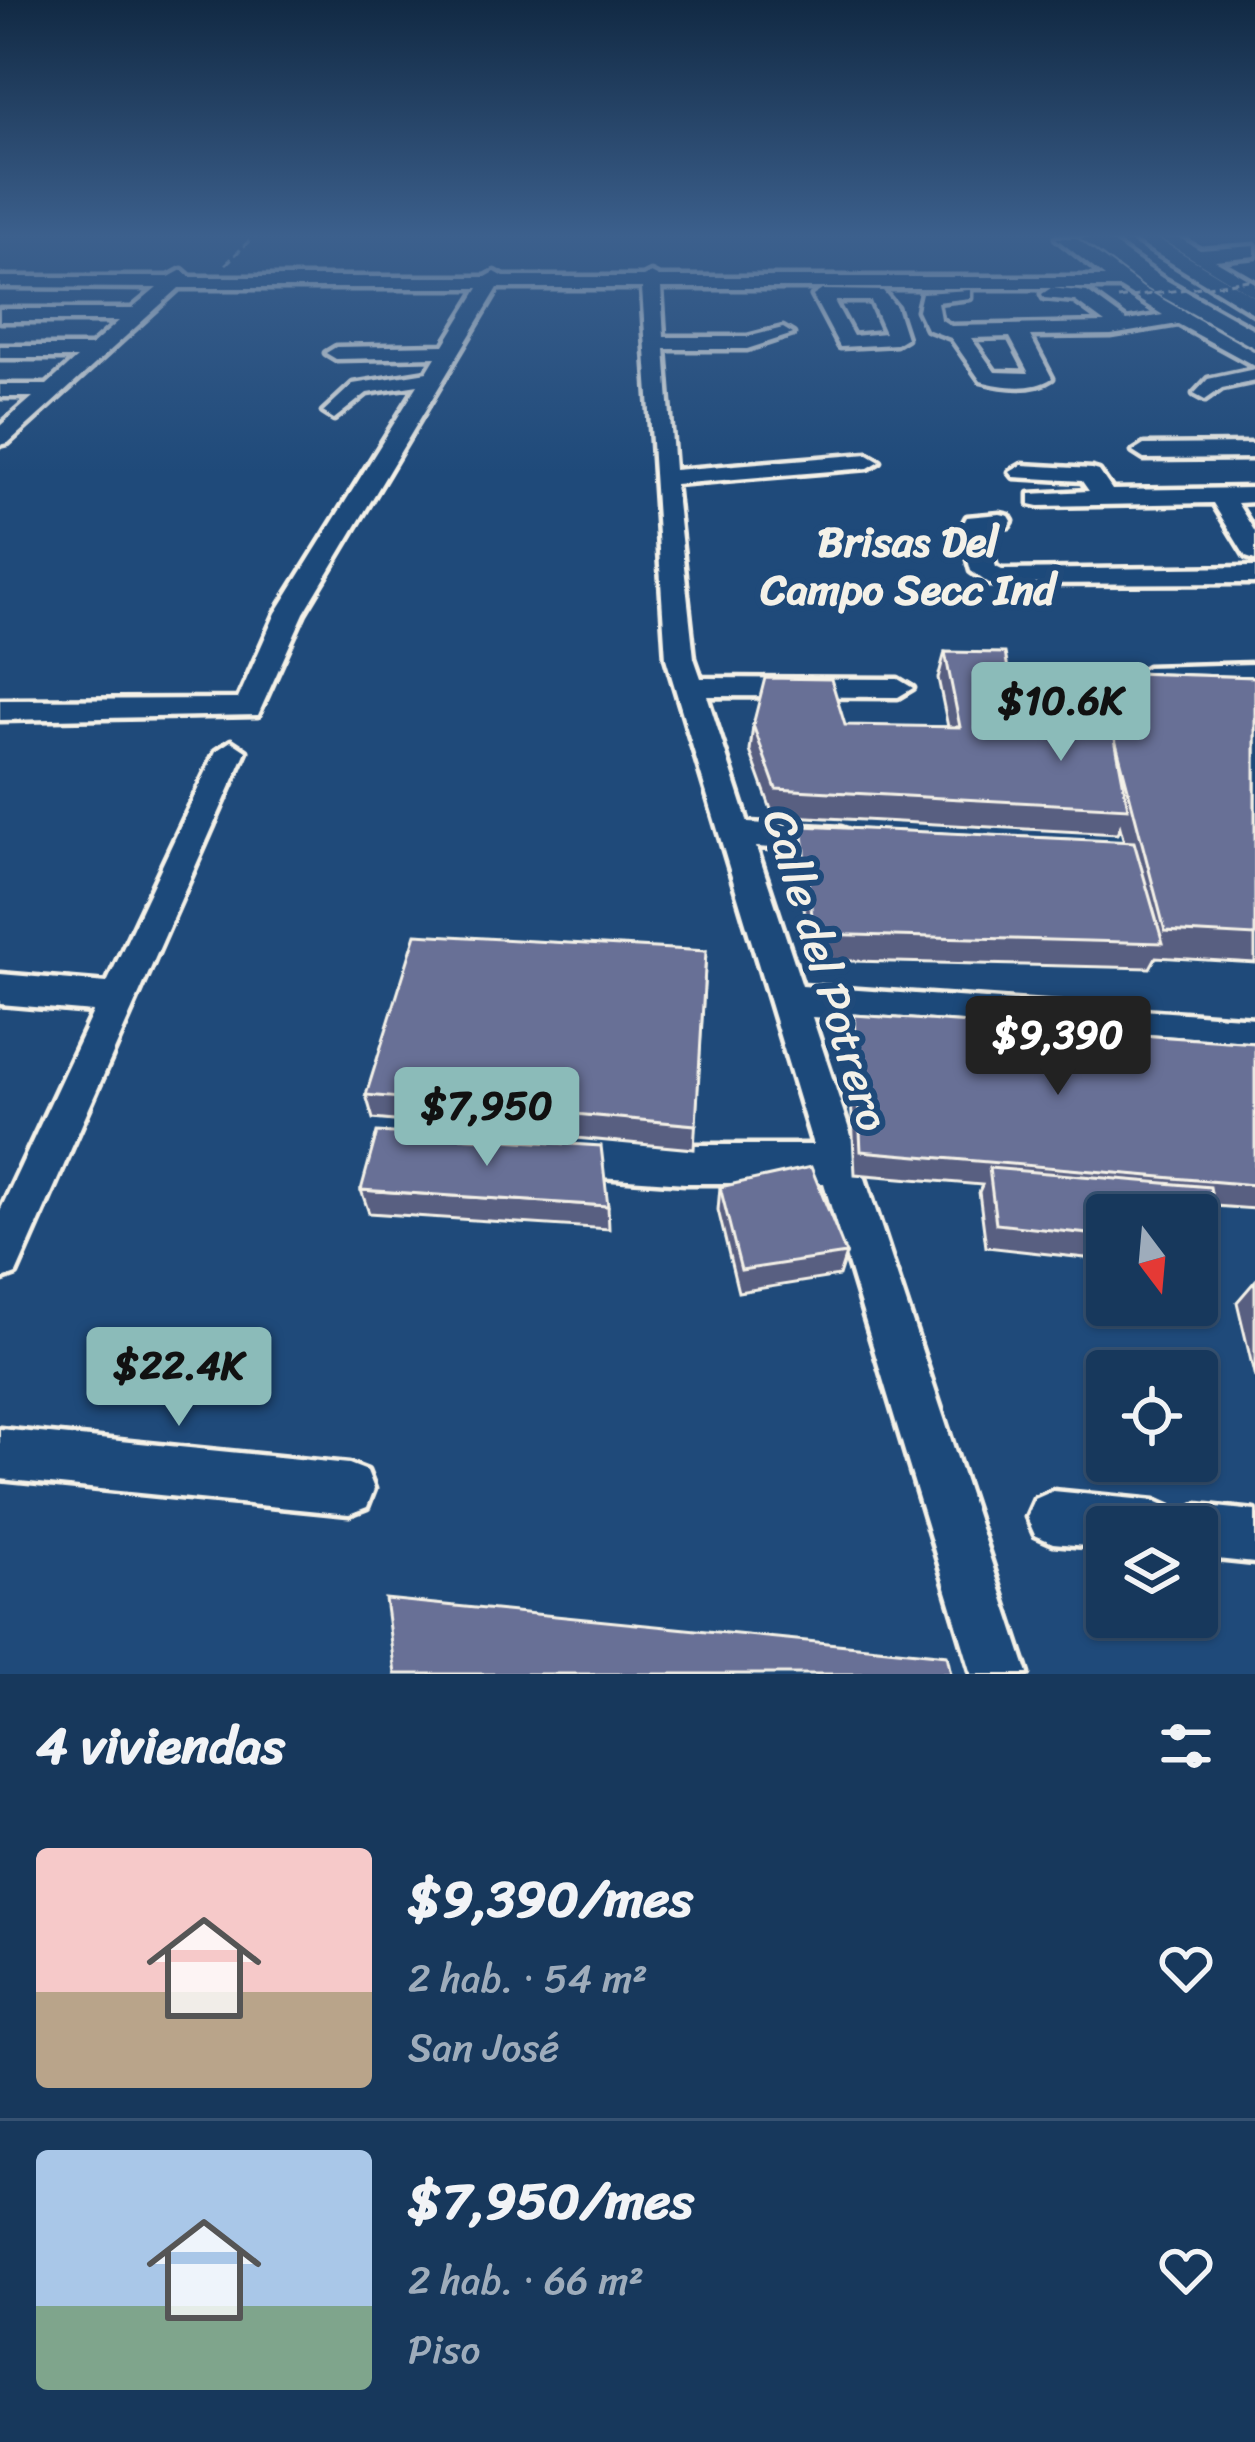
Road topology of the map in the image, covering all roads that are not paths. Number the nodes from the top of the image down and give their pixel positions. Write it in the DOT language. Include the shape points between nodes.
graph roads {
  1 [pos="137,316"];
  2 [pos="469,316"];
  3 [pos="654,316"];
  4 [pos="831,316"];
  5 [pos="890,316"];
  6 [pos="930,316"];
  7 [pos="1079,316"];
  8 [pos="1179,316"];
  9 [pos="1212,316"];
  10 [pos="957,332"];
  11 [pos="1017,332"];
  12 [pos="783,334"];
  13 [pos="1255,340"];
  14 [pos="654,343"];
  15 [pos="448,351"];
  16 [pos="0,352"];
  17 [pos="97,352"];
  18 [pos="337,353"];
  19 [pos="1255,360"];
  20 [pos="1255,375"];
  21 [pos="434,377"];
  22 [pos="0,391"];
  23 [pos="52,391"];
  24 [pos="1205,394"];
  25 [pos="334,412"];
  26 [pos="0,438"];
  27 [pos="1255,451"];
  28 [pos="1144,452"];
  29 [pos="868,461"];
  30 [pos="1022,472"];
  31 [pos="663,478"];
  32 [pos="1172,479"];
  33 [pos="1255,479"];
  34 [pos="1220,495"];
  35 [pos="1255,495"];
  36 [pos="1105,498"];
  37 [pos="1040,499"];
  38 [pos="1000,521"];
  39 [pos="1255,552"];
  40 [pos="1255,575"];
  41 [pos="1255,673"];
  42 [pos="1133,677"];
  43 [pos="689,687"];
  44 [pos="898,688"];
  45 [pos="0,710"];
  46 [pos="231,751"];
  47 [pos="735,834"];
  48 [pos="878,842"];
  49 [pos="0,989"];
  50 [pos="118,999"];
  51 [pos="784,1000"];
  52 [pos="1255,1034"];
  53 [pos="528,1153"];
  54 [pos="836,1164"];
  55 [pos="0,1259"];
  56 [pos="0,1454"];
  57 [pos="349,1489"];
  58 [pos="1053,1517"];
  59 [pos="1086,1520"];
  60 [pos="1218,1533"];
  61 [pos="1255,1537"];
  62 [pos="1000,1674"];
  1 -- 17 [label="street"];
  2 -- 15 [label="street"];
  3 -- 14 [label="street, Calle del Potrero"];
  4 -- 5 [label="street" via="834,323 895,324"];
  6 -- 10 [label="street" via="935,327"];
  7 -- 11 [label="street"];
  8 -- 19 [label="street"];
  9 -- 13 [label="main road"];
  10 -- 11 [label="street"];
  10 -- 11 [label="street" via="988,377 1042,379"];
  12 -- 14 [label="street" via="747,343"];
  14 -- 31 [label="street, Calle del Potrero"];
  15 -- 18 [label="street"];
  15 -- 21 [label="street"];
  16 -- 17 [label="street"];
  17 -- 23 [label="street"];
  20 -- 24 [label="street" via="1215,383"];
  21 -- 25 [label="street" via="360,388"];
  21 -- 45 [label="street" via="290,613 248,709"];
  22 -- 23 [label="street"];
  23 -- 26 [label="street"];
  27 -- 28 [label="street"];
  29 -- 31 [label="street"];
  30 -- 36 [label="street" via="1091,476"];
  31 -- 43 [label="street, Calle del Potrero" via="675,632"];
  32 -- 33 [label="street"];
  34 -- 35 [label="street"];
  34 -- 36 [label="street"];
  34 -- 39 [label="street"];
  36 -- 37 [label="street"];
  38 -- 40 [label="street" via="972,526 984,571 1022,580"];
  41 -- 42 [label="street"];
  43 -- 44 [label="street"];
  43 -- 47 [label="street, Calle del Potrero"];
  46 -- 50 [label="street"];
  47 -- 48 [label="street"];
  47 -- 51 [label="street, Calle del Potrero"];
  49 -- 50 [label="street"];
  50 -- 55 [label="street"];
  51 -- 52 [label="street"];
  51 -- 54 [label="street, Calle del Potrero"];
  53 -- 54 [label="street"];
  54 -- 62 [label="street, Calle del Potrero"];
  56 -- 57 [label="street"];
  58 -- 59 [label="street"];
  60 -- 61 [label="street"];
}
